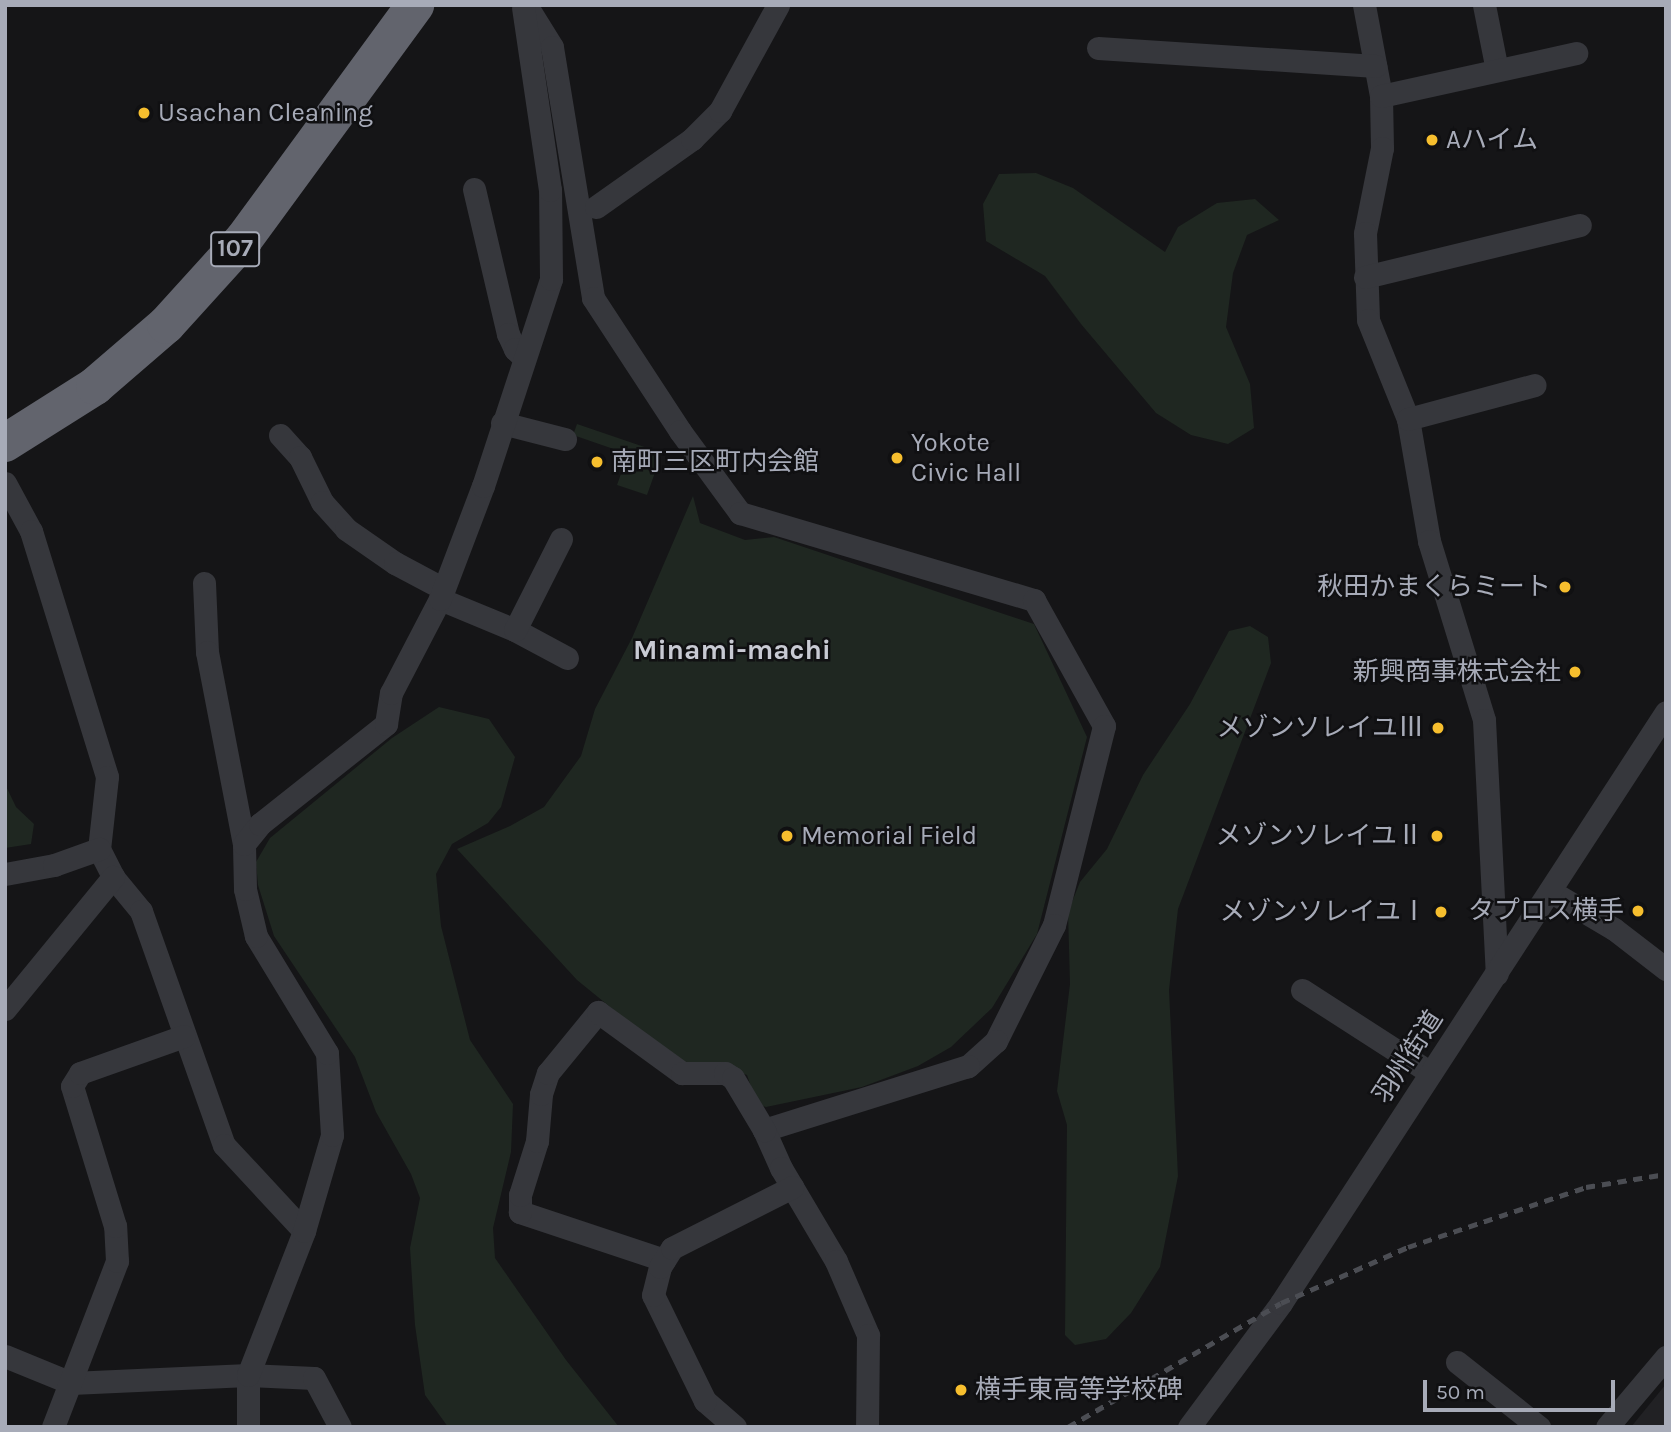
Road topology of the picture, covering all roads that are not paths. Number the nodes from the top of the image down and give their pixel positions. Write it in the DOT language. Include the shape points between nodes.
graph roads {
  1 [pos="415,5"];
  2 [pos="524,5"];
  3 [pos="779,5"];
  4 [pos="1364,5"];
  5 [pos="1484,5"];
  6 [pos="1098,48"];
  7 [pos="1576,53"];
  8 [pos="1376,66"];
  9 [pos="1497,70"];
  10 [pos="1381,96"];
  11 [pos="474,189"];
  12 [pos="596,207"];
  13 [pos="1580,225"];
  14 [pos="1365,277"];
  15 [pos="524,358"];
  16 [pos="1535,385"];
  17 [pos="1408,419"];
  18 [pos="502,424"];
  19 [pos="281,435"];
  20 [pos="565,439"];
  21 [pos="5,443"];
  22 [pos="5,483"];
  23 [pos="561,539"];
  24 [pos="204,583"];
  25 [pos="442,594"];
  26 [pos="515,630"];
  27 [pos="567,658"];
  28 [pos="1666,712"];
  29 [pos="1658,741"];
  30 [pos="244,844"];
  31 [pos="99,849"];
  32 [pos="5,874"];
  33 [pos="113,877"];
  34 [pos="1550,891"];
  35 [pos="1666,969"];
  36 [pos="1497,974"];
  37 [pos="1302,990"];
  38 [pos="5,1009"];
  39 [pos="184,1036"];
  40 [pos="1431,1073"];
  41 [pos="764,1130"];
  42 [pos="792,1187"];
  43 [pos="304,1231"];
  44 [pos="664,1260"];
  45 [pos="5,1356"];
  46 [pos="1666,1357"];
  47 [pos="1457,1362"];
  48 [pos="248,1375"];
  49 [pos="71,1383"];
  50 [pos="53,1427"];
  51 [pos="248,1427"];
  52 [pos="340,1427"];
  53 [pos="736,1427"];
  54 [pos="867,1427"];
  55 [pos="1189,1427"];
  56 [pos="1539,1427"];
  57 [pos="1607,1427"];
  1 -- 21 [label="highway, 107" via="244,239 166,325 95,386"];
  2 -- 15 [label="street" via="550,190 559,222 551,279"];
  2 -- 41 [label="street" via="552,47 593,298 740,513 1034,600 1104,726 1054,925 996,1041 968,1066"];
  3 -- 12 [label="street" via="720,111 692,139"];
  4 -- 8 [label="street"];
  5 -- 9 [label="street"];
  6 -- 8 [label="street"];
  7 -- 9 [label="street"];
  8 -- 10 [label="street"];
  9 -- 10 [label="street"];
  10 -- 14 [label="street" via="1382,148 1365,233"];
  11 -- 15 [label="street" via="508,334"];
  13 -- 14 [label="street"];
  14 -- 17 [label="street" via="1368,320"];
  15 -- 18 [label="street"];
  16 -- 17 [label="street"];
  17 -- 36 [label="street" via="1429,541 1484,720"];
  18 -- 20 [label="street"];
  18 -- 25 [label="street"];
  19 -- 25 [label="street" via="300,457 322,502 346,529"];
  22 -- 31 [label="street" via="31,531 107,777"];
  23 -- 26 [label="street"];
  24 -- 30 [label="street" via="207,652"];
  25 -- 26 [label="street"];
  25 -- 30 [label="street" via="391,693 386,724 260,824"];
  26 -- 27 [label="street"];
  28 -- 29 [label="street, 羽州街道"];
  29 -- 34 [label="street, 羽州街道"];
  30 -- 43 [label="street" via="245,889 256,936 327,1053 332,1135"];
  31 -- 32 [label="street" via="54,865"];
  31 -- 33 [label="street"];
  33 -- 38 [label="street"];
  33 -- 39 [label="street" via="141,911"];
  34 -- 35 [label="street" via="1614,929"];
  34 -- 36 [label="street, 羽州街道"];
  36 -- 40 [label="street, 羽州街道"];
  37 -- 40 [label="street"];
  39 -- 43 [label="street" via="224,1145"];
  39 -- 49 [label="street" via="80,1073 72,1086 115,1226 117,1261"];
  40 -- 55 [label="street, 羽州街道" via="1281,1303"];
  41 -- 42 [label="street"];
  41 -- 44 [label="street" via="733,1078 725,1073 682,1073 598,1012 548,1073 520,1212"];
  42 -- 44 [label="street" via="672,1248"];
  42 -- 54 [label="street" via="836,1261 868,1335"];
  43 -- 48 [label="street"];
  44 -- 53 [label="street" via="653,1295 705,1401"];
  45 -- 49 [label="street"];
  46 -- 57 [label="street"];
  47 -- 56 [label="street"];
  48 -- 49 [label="street"];
  48 -- 51 [label="street"];
  48 -- 52 [label="street" via="314,1378"];
  49 -- 50 [label="street"];
}
